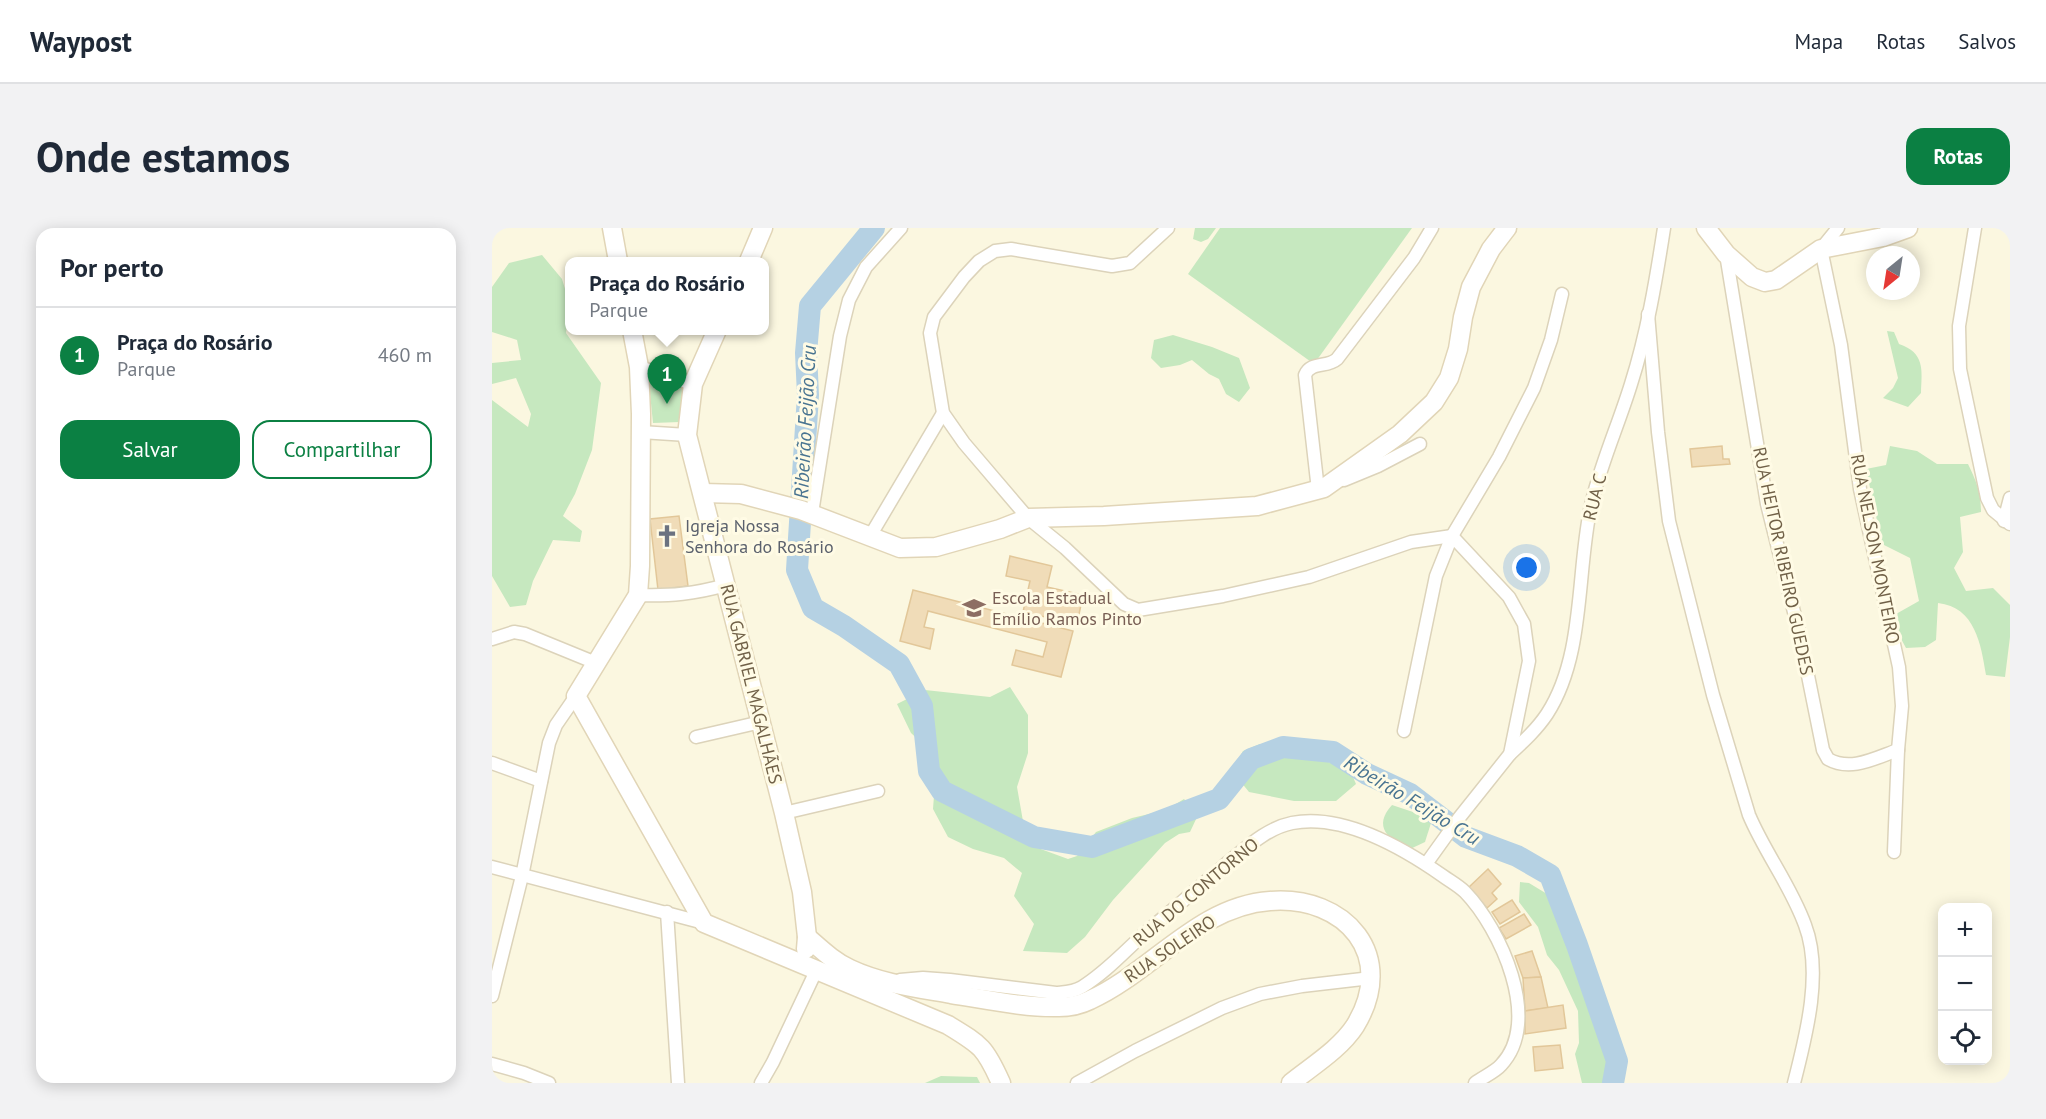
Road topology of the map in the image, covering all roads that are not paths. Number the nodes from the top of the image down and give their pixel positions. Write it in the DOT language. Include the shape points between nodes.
graph roads {
  1 [pos="612,228"];
  2 [pos="763,228"];
  3 [pos="901,228"];
  4 [pos="1168,228"];
  5 [pos="1432,228"];
  6 [pos="1507,228"];
  7 [pos="1664,228"];
  8 [pos="1838,228"];
  9 [pos="1908,228"];
  10 [pos="1975,228"];
  11 [pos="1709,229"];
  12 [pos="1821,249"];
  13 [pos="1726,254"];
  14 [pos="617,257"];
  15 [pos="750,257"];
  16 [pos="1562,294"];
  17 [pos="1648,314"];
  18 [pos="633,335"];
  19 [pos="715,335"];
  20 [pos="639,367"];
  21 [pos="693,384"];
  22 [pos="943,413"];
  23 [pos="641,432"];
  24 [pos="687,435"];
  25 [pos="1420,444"];
  26 [pos="1321,489"];
  27 [pos="703,493"];
  28 [pos="2010,498"];
  29 [pos="807,512"];
  30 [pos="1028,518"];
  31 [pos="2007,523"];
  32 [pos="1452,536"];
  33 [pos="869,538"];
  34 [pos="726,585"];
  35 [pos="638,595"];
  36 [pos="492,639"];
  37 [pos="596,663"];
  38 [pos="576,696"];
  39 [pos="761,722"];
  40 [pos="1404,731"];
  41 [pos="696,736"];
  42 [pos="1898,750"];
  43 [pos="1510,754"];
  44 [pos="492,763"];
  45 [pos="541,781"];
  46 [pos="878,791"];
  47 [pos="784,813"];
  48 [pos="1894,852"];
  49 [pos="1426,864"];
  50 [pos="492,867"];
  51 [pos="522,876"];
  52 [pos="667,912"];
  53 [pos="704,923"];
  54 [pos="807,937"];
  55 [pos="496,963"];
  56 [pos="810,968"];
  57 [pos="1371,978"];
  58 [pos="880,981"];
  59 [pos="492,996"];
  60 [pos="492,1064"];
  61 [pos="549,1083"];
  62 [pos="678,1083"];
  63 [pos="761,1083"];
  64 [pos="1001,1083"];
  65 [pos="1077,1083"];
  66 [pos="1291,1083"];
  67 [pos="1475,1083"];
  68 [pos="1794,1083"];
  1 -- 14 [label="street"];
  2 -- 15 [label="street"];
  3 -- 29 [label="street" via="866,267 849,300"];
  4 -- 22 [label="street" via="1130,263 1112,266 1011,249 995,251 979,261 934,317 930,333"];
  5 -- 26 [label="street" via="1337,360 1307,370"];
  6 -- 26 [label="street" via="1472,286 1449,378 1434,402 1400,434"];
  7 -- 17 [label="street, RUA C"];
  8 -- 12 [label="street"];
  9 -- 12 [label="street"];
  10 -- 31 [label="street" via="1959,326 1960,369 1987,498 1992,510"];
  11 -- 13 [label="street"];
  12 -- 13 [label="street" via="1776,280 1765,282 1752,277"];
  12 -- 42 [label="street, RUA NELSON MONTEIRO" via="1841,345 1860,489 1899,667 1902,706"];
  13 -- 42 [label="street, RUA HEITOR RIBEIRO GUEDES" via="1767,504 1823,750 1828,759 1854,765"];
  16 -- 32 [label="street" via="1534,388"];
  17 -- 43 [label="street, RUA C" via="1632,383 1592,502 1575,632 1563,679 1548,712"];
  17 -- 68 [label="street" via="1669,521 1713,696 1749,815 1793,897 1810,944 1812,985"];
  18 -- 20 [label="street"];
  19 -- 21 [label="street, RUA GABRIEL MAGALHÃES"];
  20 -- 21 [label="street"];
  20 -- 23 [label="street"];
  21 -- 24 [label="street, RUA GABRIEL MAGALHÃES"];
  22 -- 30 [label="street"];
  22 -- 33 [label="street"];
  23 -- 24 [label="street"];
  23 -- 35 [label="street"];
  24 -- 27 [label="street, RUA GABRIEL MAGALHÃES"];
  25 -- 26 [label="street"];
  26 -- 30 [label="street" via="1257,506"];
  27 -- 29 [label="street" via="741,494"];
  27 -- 34 [label="street, RUA GABRIEL MAGALHÃES"];
  28 -- 31 [label="street"];
  29 -- 33 [label="street"];
  30 -- 32 [label="street" via="1124,604 1138,610 1309,577 1411,542"];
  30 -- 33 [label="street" via="936,547 900,548"];
  32 -- 40 [label="street" via="1436,576"];
  32 -- 43 [label="street" via="1509,597 1524,624 1529,661"];
  34 -- 35 [label="street" via="694,594"];
  34 -- 39 [label="street, RUA GABRIEL MAGALHÃES"];
  35 -- 37 [label="street"];
  36 -- 37 [label="street" via="514,632 525,634"];
  37 -- 38 [label="street"];
  38 -- 45 [label="street" via="556,724"];
  38 -- 53 [label="street"];
  39 -- 41 [label="street"];
  39 -- 47 [label="street, RUA GABRIEL MAGALHÃES"];
  42 -- 48 [label="street, RUA NELSON MONTEIRO"];
  43 -- 49 [label="street, RUA C"];
  44 -- 45 [label="street"];
  45 -- 51 [label="street"];
  46 -- 47 [label="street"];
  47 -- 54 [label="street, RUA GABRIEL MAGALHÃES" via="802,892"];
  49 -- 58 [label="street, RUA DO CONTORNO" via="1342,825 1291,823 1258,838 1102,971 1070,992 923,978"];
  49 -- 67 [label="street, RUA DO CONTORNO" via="1464,891 1483,915 1514,979 1519,1010 1512,1049 1501,1065"];
  50 -- 51 [label="street"];
  51 -- 52 [label="street"];
  51 -- 55 [label="street"];
  52 -- 53 [label="street"];
  52 -- 62 [label="street"];
  53 -- 56 [label="street"];
  54 -- 56 [label="street, RUA GABRIEL MAGALHÃES"];
  54 -- 58 [label="street, RUA SOLEIRO" via="835,962"];
  55 -- 59 [label="street"];
  56 -- 63 [label="street"];
  56 -- 64 [label="street" via="948,1025 977,1042 989,1056"];
  57 -- 58 [label="street, RUA SOLEIRO" via="1370,960 1360,938 1344,921 1320,907 1297,901 1270,901 1251,904 1206,922 1120,982 1074,1006 989,1000"];
  57 -- 65 [label="street" via="1260,994 1222,1008"];
  57 -- 66 [label="street, RUA SOLEIRO" via="1364,1008 1353,1028"];
  60 -- 61 [label="street"];
}
